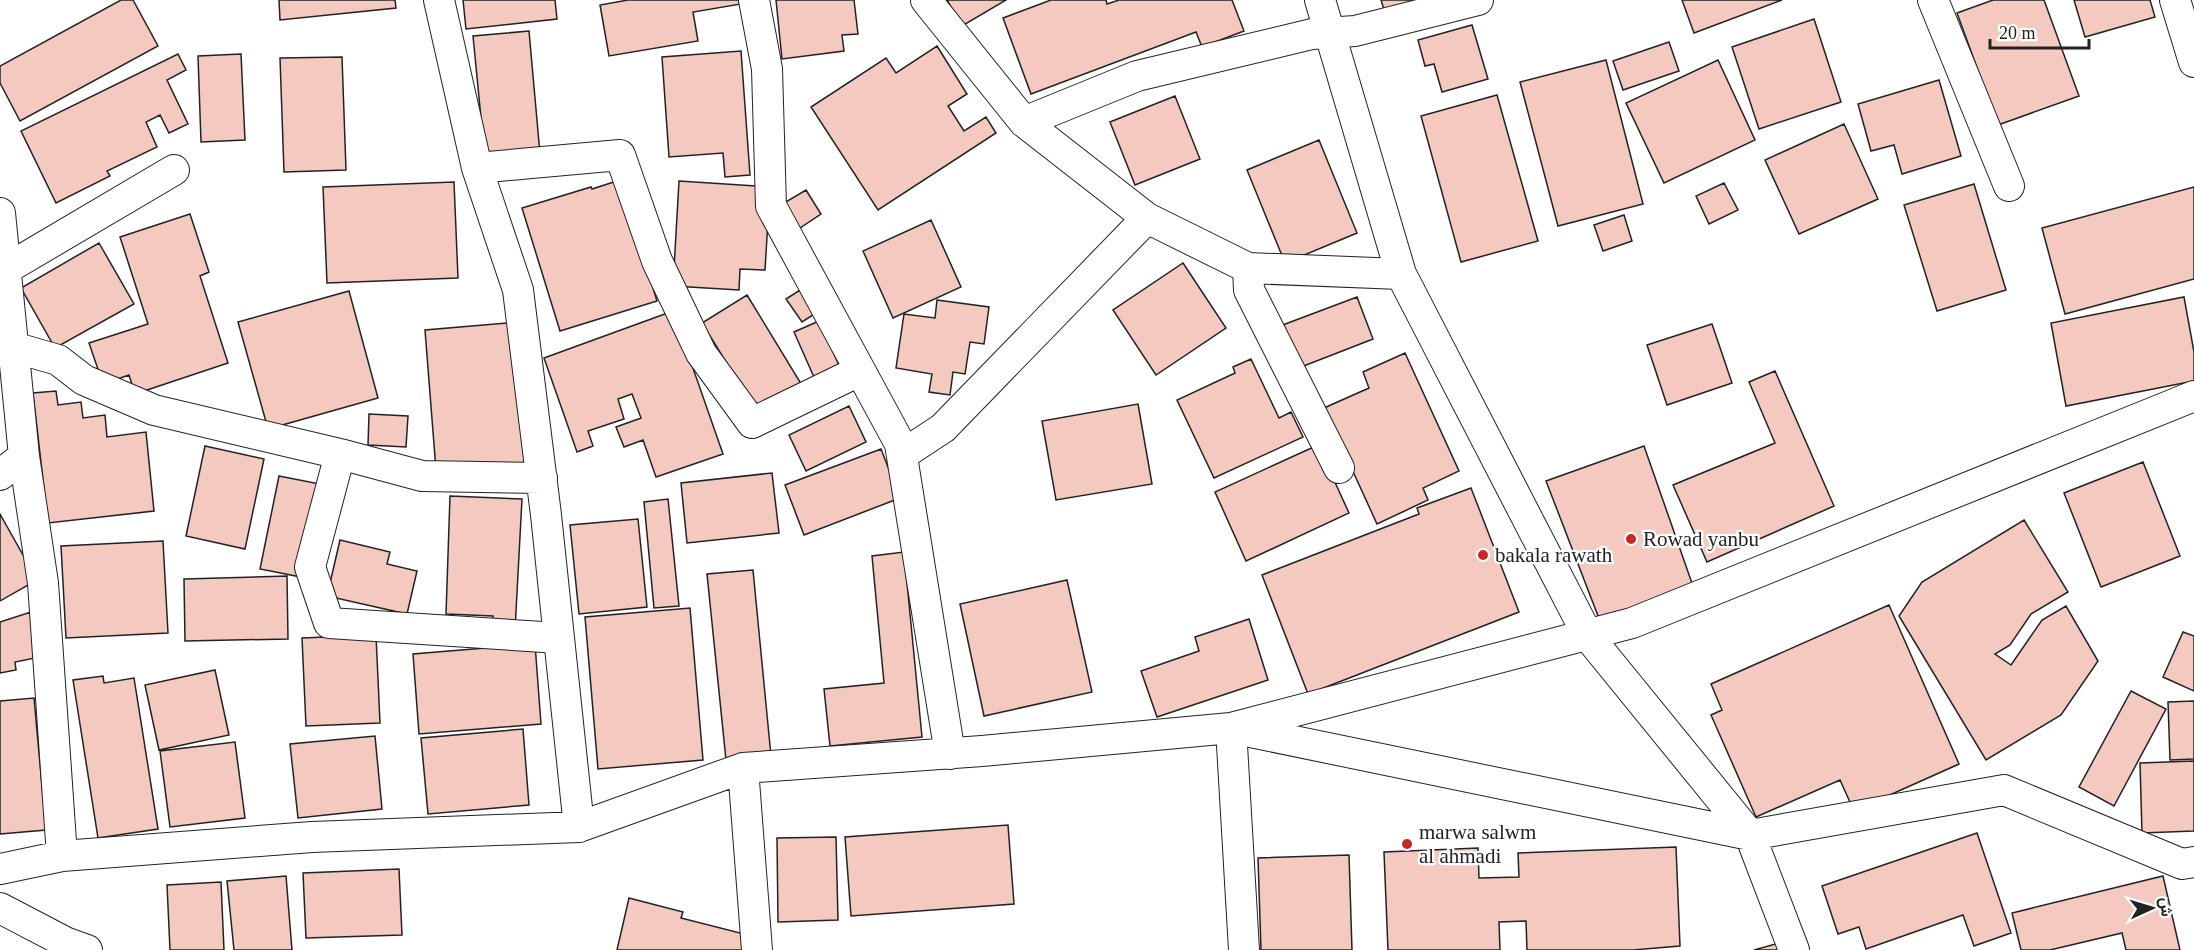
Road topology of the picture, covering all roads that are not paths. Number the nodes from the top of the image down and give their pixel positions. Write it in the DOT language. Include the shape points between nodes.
graph roads {
  1 [pos="440,0"];
  2 [pos="754,0"];
  3 [pos="926,0"];
  4 [pos="1320,0"];
  5 [pos="1478,0"];
  6 [pos="1933,0"];
  7 [pos="2175,0"];
  8 [pos="1329,33"];
  9 [pos="2194,62"];
  10 [pos="1024,122"];
  11 [pos="477,168"];
  12 [pos="174,170"];
  13 [pos="2009,186"];
  14 [pos="0,213"];
  15 [pos="1146,218"];
  16 [pos="1248,268"];
  17 [pos="6,269"];
  18 [pos="1401,274"];
  19 [pos="13,347"];
  20 [pos="851,375"];
  21 [pos="2194,396"];
  22 [pos="340,454"];
  23 [pos="902,455"];
  24 [pos="24,456"];
  25 [pos="1339,468"];
  26 [pos="0,475"];
  27 [pos="542,478"];
  28 [pos="1588,636"];
  29 [pos="560,638"];
  30 [pos="1231,728"];
  31 [pos="950,754"];
  32 [pos="743,768"];
  33 [pos="579,826"];
  34 [pos="1750,836"];
  35 [pos="62,856"];
  36 [pos="0,869"];
  37 [pos="2190,870"];
  38 [pos="0,908"];
  39 [pos="87,950"];
  40 [pos="757,950"];
  41 [pos="1244,950"];
  42 [pos="1794,950"];
  1 -- 11 [label="street"];
  2 -- 23 [label="street" via="766,69 771,206 900,444"];
  3 -- 10 [label="street"];
  4 -- 8 [label="street"];
  5 -- 8 [label="street" via="1355,31"];
  6 -- 13 [label="street"];
  7 -- 9 [label="street"];
  8 -- 10 [label="street" via="1137,76"];
  8 -- 18 [label="street"];
  10 -- 15 [label="street"];
  11 -- 20 [label="street" via="620,155 657,261 701,353 752,423"];
  11 -- 27 [label="street" via="518,290"];
  12 -- 17 [label="street"];
  14 -- 17 [label="street"];
  15 -- 16 [label="street"];
  15 -- 23 [label="street" via="943,428"];
  16 -- 18 [label="street"];
  16 -- 25 [label="street" via="1249,290"];
  17 -- 19 [label="street"];
  18 -- 28 [label="street"];
  19 -- 22 [label="street" via="58,360 84,380 154,410"];
  19 -- 24 [label="street"];
  21 -- 28 [label="street" via="1643,619"];
  22 -- 27 [label="street" via="422,476"];
  22 -- 29 [label="street" via="310,567 329,623"];
  23 -- 31 [label="street"];
  24 -- 26 [label="street"];
  24 -- 35 [label="street" via="43,583"];
  27 -- 29 [label="street"];
  28 -- 30 [label="street"];
  28 -- 34 [label="street"];
  29 -- 33 [label="street"];
  30 -- 31 [label="street"];
  30 -- 34 [label="street"];
  30 -- 41 [label="street"];
  31 -- 32 [label="street"];
  32 -- 33 [label="street"];
  32 -- 40 [label="street"];
  33 -- 35 [label="street" via="312,837"];
  34 -- 37 [label="street" via="2004,790"];
  34 -- 42 [label="street"];
  35 -- 36 [label="street"];
  38 -- 39 [label="street"];
}
